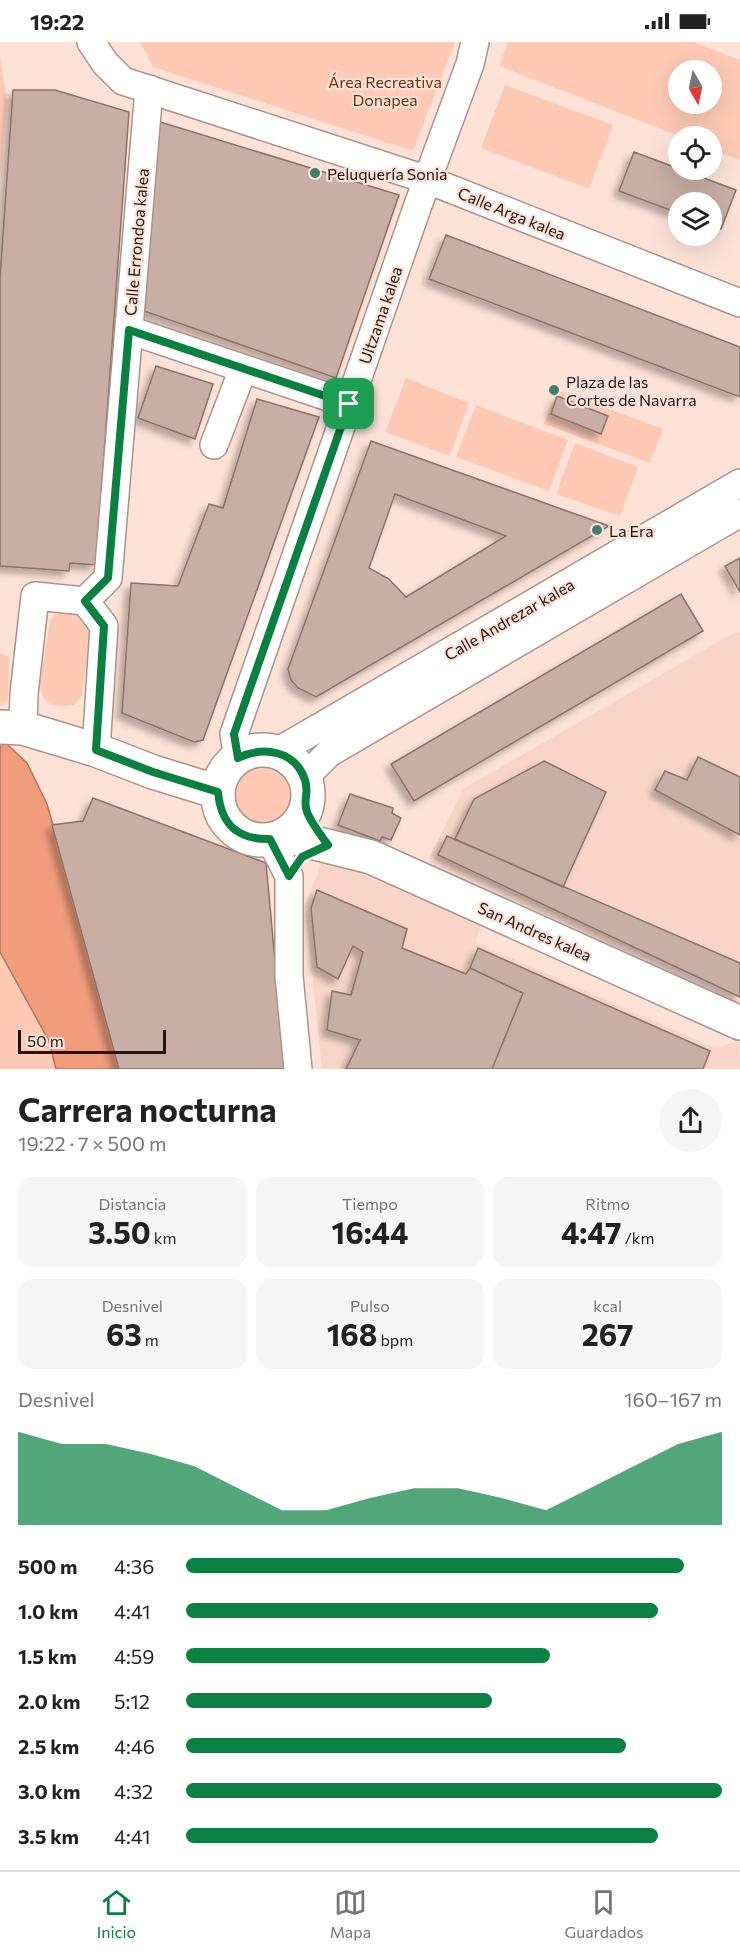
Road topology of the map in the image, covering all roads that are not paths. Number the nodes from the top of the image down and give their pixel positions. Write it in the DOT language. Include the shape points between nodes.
graph roads {
  1 [pos="91,42"];
  2 [pos="475,42"];
  3 [pos="149,89"];
  4 [pos="428,180"];
  5 [pos="740,303"];
  6 [pos="129,330"];
  7 [pos="243,369"];
  8 [pos="349,404"];
  9 [pos="214,445"];
  10 [pos="740,483"];
  11 [pos="740,513"];
  12 [pos="85,601"];
  13 [pos="10,728"];
  14 [pos="96,750"];
  15 [pos="277,752"];
  16 [pos="238,758"];
  17 [pos="218,792"];
  18 [pos="305,794"];
  19 [pos="276,837"];
  20 [pos="328,845"];
  21 [pos="289,876"];
  22 [pos="740,1023"];
  23 [pos="298,1069"];
  1 -- 3 [label="street, Calle Arga kalea" via="123,81"];
  2 -- 4 [label="street, Ultzama kalea"];
  3 -- 4 [label="street, Calle Arga kalea"];
  3 -- 6 [label="street, Calle Errondoa kalea"];
  4 -- 5 [label="street, Calle Arga kalea"];
  4 -- 8 [label="street, Ultzama kalea"];
  6 -- 7 [label="street"];
  6 -- 12 [label="street, Calle Errondoa kalea" via="108,578"];
  7 -- 8 [label="street"];
  7 -- 9 [label="street"];
  8 -- 16 [label="street, Ultzama kalea" via="234,734"];
  10 -- 15 [label="street, Calle Andrezar kalea"];
  11 -- 18 [label="street, Calle Andrezar kalea" via="329,753"];
  12 -- 13 [label="street" via="35,596 24,694"];
  12 -- 14 [label="street" via="104,626"];
  13 -- 14 [label="main road"];
  14 -- 17 [label="main road"];
  15 -- 16 [label="main road" via="250,752"];
  15 -- 18 [label="main road" via="293,763"];
  16 -- 17 [label="main road" via="224,773"];
  17 -- 19 [label="main road" via="219,806 232,828 257,840"];
  18 -- 19 [label="main road" via="297,825"];
  18 -- 20 [label="main road"];
  19 -- 20 [label="main road, San Andres kalea"];
  19 -- 21 [label="street"];
  20 -- 21 [label="street" via="302,857"];
  20 -- 22 [label="main road, San Andres kalea" via="371,857"];
  21 -- 23 [label="street" via="289,976"];
}
